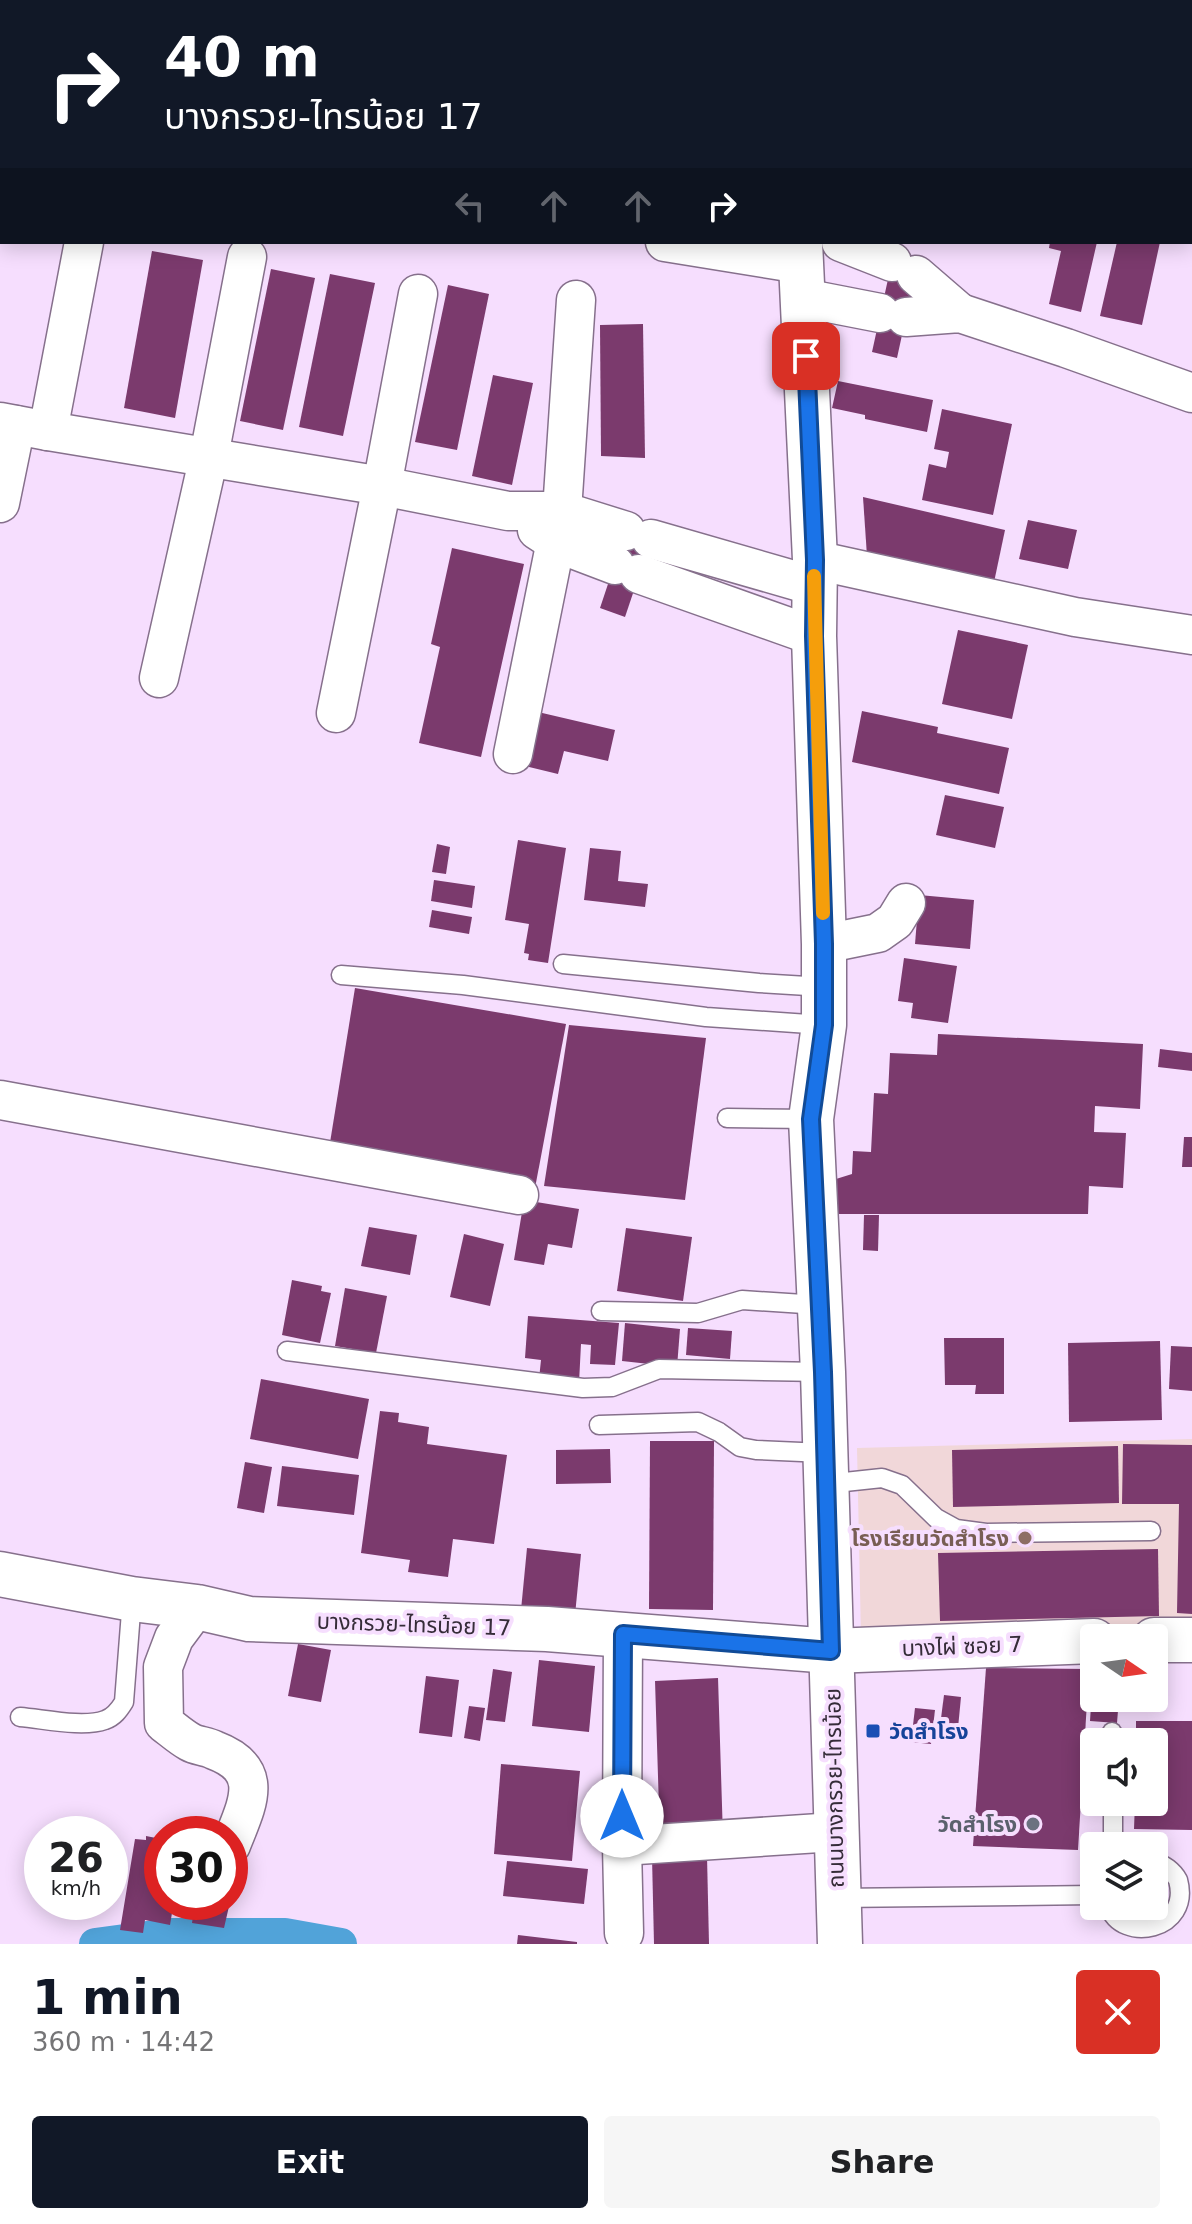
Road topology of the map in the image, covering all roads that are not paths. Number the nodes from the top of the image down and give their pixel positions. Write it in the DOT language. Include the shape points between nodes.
graph roads {
  1 [pos="83,244"];
  2 [pos="676,244"];
  3 [pos="846,244"];
  4 [pos="247,257"];
  5 [pos="802,268"];
  6 [pos="418,294"];
  7 [pos="576,300"];
  8 [pos="960,313"];
  9 [pos="1191,387"];
  10 [pos="21,426"];
  11 [pos="209,456"];
  12 [pos="382,486"];
  13 [pos="0,503"];
  14 [pos="560,527"];
  15 [pos="633,552"];
  16 [pos="814,573"];
  17 [pos="1192,635"];
  18 [pos="814,636"];
  19 [pos="159,678"];
  20 [pos="336,713"];
  21 [pos="513,754"];
  22 [pos="906,903"];
  23 [pos="824,944"];
  24 [pos="563,964"];
  25 [pos="341,975"];
  26 [pos="824,1006"];
  27 [pos="0,1100"];
  28 [pos="727,1118"];
  29 [pos="811,1119"];
  30 [pos="519,1195"];
  31 [pos="819,1305"];
  32 [pos="601,1311"];
  33 [pos="287,1351"];
  34 [pos="823,1372"];
  35 [pos="599,1425"];
  36 [pos="825,1468"];
  37 [pos="1151,1531"];
  38 [pos="0,1574"];
  39 [pos="132,1599"];
  40 [pos="197,1607"];
  41 [pos="623,1634"];
  42 [pos="1168,1640"];
  43 [pos="1192,1640"];
  44 [pos="1080,1642"];
  45 [pos="831,1651"];
  46 [pos="20,1717"];
  47 [pos="242,1816"];
  48 [pos="835,1832"];
  49 [pos="622,1846"];
  50 [pos="1168,1869"];
  51 [pos="1080,1895"];
  52 [pos="837,1898"];
  53 [pos="1115,1920"];
  54 [pos="1183,1923"];
  55 [pos="624,1933"];
  56 [pos="840,1944"];
  1 -- 10 [label="street"];
  2 -- 5 [label="street"];
  3 -- 8 [label="street" via="904,269"];
  4 -- 11 [label="street"];
  5 -- 8 [label="street" via="893,315"];
  5 -- 16 [label="main road, ถนนบางกรวย-ไทรน้อย"];
  6 -- 12 [label="street"];
  7 -- 14 [label="street"];
  8 -- 9 [label="street"];
  10 -- 11 [label="street"];
  10 -- 13 [label="street"];
  11 -- 12 [label="street"];
  11 -- 19 [label="street"];
  12 -- 14 [label="street"];
  12 -- 20 [label="street"];
  14 -- 15 [label="street"];
  14 -- 21 [label="street"];
  15 -- 16 [label="street"];
  15 -- 18 [label="street"];
  16 -- 17 [label="street"];
  16 -- 18 [label="main road, ถนนบางกรวย-ไทรน้อย"];
  18 -- 23 [label="main road, ถนนบางกรวย-ไทรน้อย"];
  22 -- 23 [label="street" via="895,921 878,933"];
  23 -- 26 [label="main road, ถนนบางกรวย-ไทรน้อย"];
  24 -- 26 [label="lane" via="759,983"];
  25 -- 26 [label="lane" via="463,985 706,1017"];
  26 -- 29 [label="main road, ถนนบางกรวย-ไทรน้อย"];
  27 -- 30 [label="street"];
  28 -- 29 [label="lane"];
  29 -- 31 [label="main road, ถนนบางกรวย-ไทรน้อย"];
  31 -- 32 [label="lane" via="742,1300 698,1313"];
  31 -- 34 [label="main road, ถนนบางกรวย-ไทรน้อย"];
  33 -- 34 [label="lane" via="583,1388 612,1387 659,1369"];
  34 -- 36 [label="main road, ถนนบางกรวย-ไทรน้อย"];
  35 -- 36 [label="lane" via="698,1422 740,1447"];
  36 -- 37 [label="lane" via="902,1485 936,1518 956,1529"];
  36 -- 45 [label="main road, ถนนบางกรวย-ไทรน้อย"];
  38 -- 39 [label="main road, บางกรวย-ไทรน้อย 17"];
  39 -- 40 [label="main road, บางกรวย-ไทรน้อย 17"];
  39 -- 46 [label="lane" via="124,1702 116,1714 86,1723"];
  40 -- 41 [label="main road, บางกรวย-ไทรน้อย 17" via="249,1619"];
  40 -- 47 [label="street" via="174,1638 163,1667 164,1723 191,1743 240,1763 249,1779"];
  41 -- 45 [label="main road, บางกรวย-ไทรน้อย 17"];
  41 -- 49 [label="street"];
  42 -- 43 [label="main road"];
  44 -- 45 [label="main road, บางไผ่ ซอย 7"];
  45 -- 48 [label="main road, ถนนบางกรวย-ไทรน้อย"];
  48 -- 49 [label="street"];
  48 -- 52 [label="main road, ถนนบางกรวย-ไทรน้อย"];
  49 -- 55 [label="street"];
  50 -- 54 [label="lane" via="1183,1889"];
  51 -- 52 [label="lane"];
  52 -- 56 [label="main road, ถนนบางกรวย-ไทรน้อย"];
  53 -- 54 [label="lane" via="1131,1934 1147,1937"];
}
